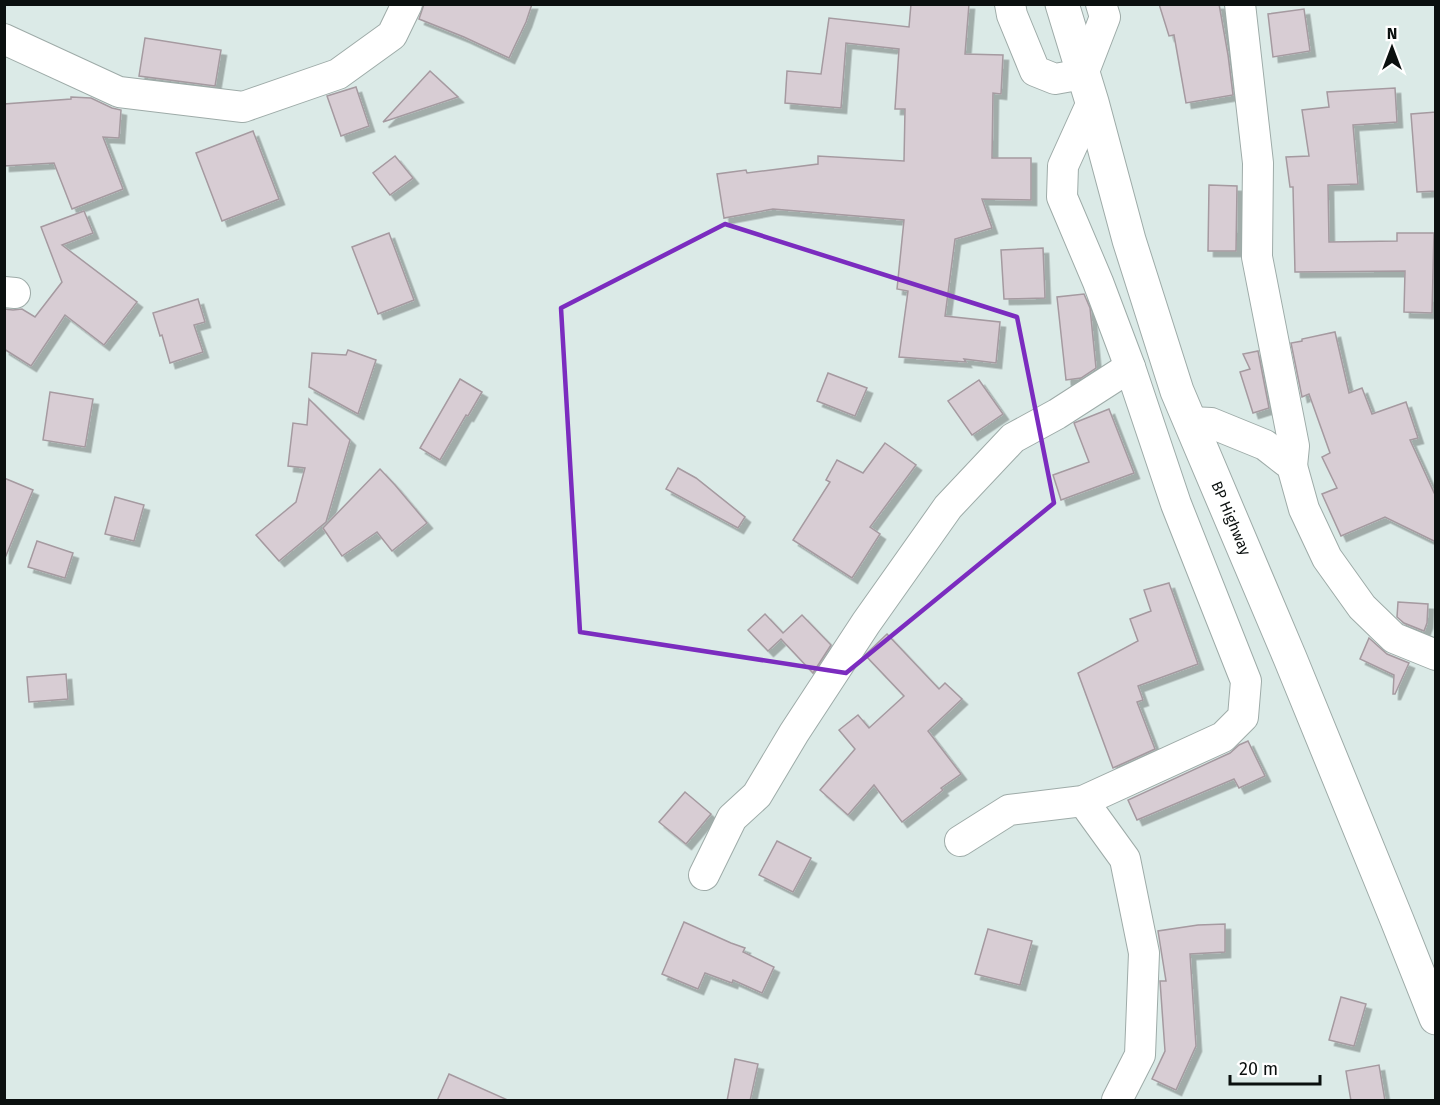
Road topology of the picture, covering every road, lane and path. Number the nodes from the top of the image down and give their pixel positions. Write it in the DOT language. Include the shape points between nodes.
graph roads {
  1 [pos="407,4"];
  2 [pos="1010,4"];
  3 [pos="1062,4"];
  4 [pos="1101,4"];
  5 [pos="1240,4"];
  6 [pos="4,39"];
  7 [pos="1087,88"];
  8 [pos="1130,367"];
  9 [pos="1191,422"];
  10 [pos="1292,466"];
  11 [pos="1436,654"];
  12 [pos="1083,801"];
  13 [pos="960,841"];
  14 [pos="704,875"];
  15 [pos="1436,1018"];
  16 [pos="1117,1101"];
  1 -- 6 [label="street" via="392,35 338,74 243,107 119,92"];
  2 -- 7 [label="street" via="1035,71"];
  3 -- 7 [label="highway, BP Highway"];
  4 -- 7 [label="street" via="1105,17"];
  5 -- 10 [label="street" via="1258,163 1257,257 1294,446"];
  7 -- 8 [label="street" via="1063,166 1062,197"];
  7 -- 9 [label="highway, BP Highway" via="1129,240"];
  8 -- 12 [label="street" via="1176,504 1246,681 1243,717 1223,737"];
  8 -- 14 [label="street" via="1013,438 948,507 866,623 757,795 732,818"];
  9 -- 10 [label="street" via="1211,423 1265,445"];
  9 -- 15 [label="highway, BP Highway"];
  10 -- 11 [label="street" via="1304,509 1327,558 1362,607 1394,638"];
  12 -- 13 [label="street" via="1009,810"];
  12 -- 16 [label="street" via="1125,859 1144,953 1140,1055"];
}
